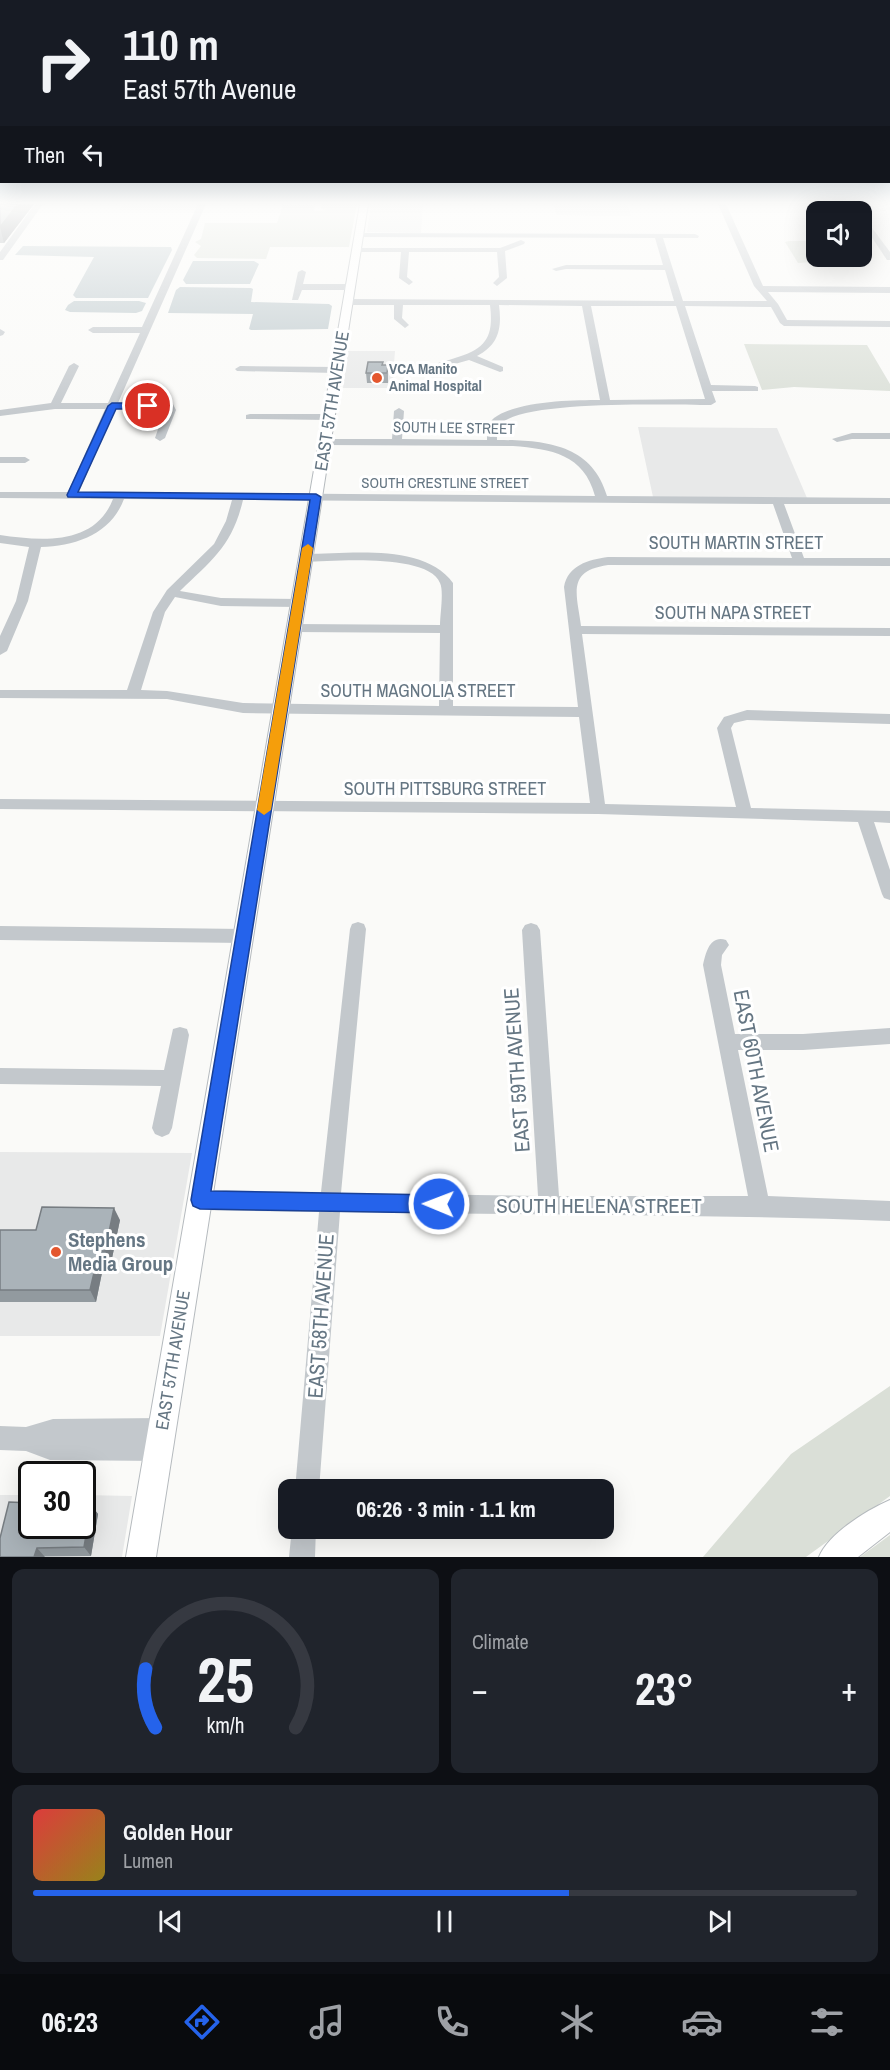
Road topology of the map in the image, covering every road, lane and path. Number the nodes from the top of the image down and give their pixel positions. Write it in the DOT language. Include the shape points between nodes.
graph roads {
  1 [pos="170,277"];
  2 [pos="301,277"];
  3 [pos="353,277"];
  4 [pos="403,277"];
  5 [pos="503,277"];
  6 [pos="671,277"];
  7 [pos="754,277"];
  8 [pos="409,282"];
  9 [pos="497,283"];
  10 [pos="298,286"];
  11 [pos="889,287"];
  12 [pos="760,289"];
  13 [pos="350,294"];
  14 [pos="295,298"];
  15 [pos="399,302"];
  16 [pos="494,302"];
  17 [pos="772,302"];
  18 [pos="586,303"];
  19 [pos="680,303"];
  20 [pos="890,324"];
  21 [pos="405,325"];
  22 [pos="93,330"];
  23 [pos="147,330"];
  24 [pos="470,357"];
  25 [pos="74,366"];
  26 [pos="437,366"];
  27 [pos="240,369"];
  28 [pos="500,369"];
  29 [pos="337,370"];
  30 [pos="708,388"];
  31 [pos="754,389"];
  32 [pos="605,402"];
  33 [pos="55,406"];
  34 [pos="112,406"];
  35 [pos="399,411"];
  36 [pos="0,413"];
  37 [pos="250,417"];
  38 [pos="329,417"];
  39 [pos="890,436"];
  40 [pos="160,438"];
  41 [pos="837,439"];
  42 [pos="325,442"];
  43 [pos="397,442"];
  44 [pos="492,443"];
  45 [pos="595,455"];
  46 [pos="0,460"];
  47 [pos="25,460"];
  48 [pos="581,460"];
  49 [pos="0,495"];
  50 [pos="72,495"];
  51 [pos="120,496"];
  52 [pos="238,497"];
  53 [pos="316,497"];
  54 [pos="602,499"];
  55 [pos="777,500"];
  56 [pos="890,501"];
  57 [pos="0,539"];
  58 [pos="36,544"];
  59 [pos="306,558"];
  60 [pos="800,562"];
  61 [pos="890,562"];
  62 [pos="171,594"];
  63 [pos="299,603"];
  64 [pos="295,628"];
  65 [pos="446,629"];
  66 [pos="576,630"];
  67 [pos="890,632"];
  68 [pos="0,651"];
  69 [pos="0,694"];
  70 [pos="133,694"];
  71 [pos="281,709"];
  72 [pos="446,710"];
  73 [pos="585,712"];
  74 [pos="890,719"];
  75 [pos="0,804"];
  76 [pos="265,807"];
  77 [pos="598,809"];
  78 [pos="745,813"];
  79 [pos="864,816"];
  80 [pos="890,817"];
  81 [pos="890,894"];
  82 [pos="358,929"];
  83 [pos="531,930"];
  84 [pos="0,933"];
  85 [pos="244,936"];
  86 [pos="720,945"];
  87 [pos="180,1035"];
  88 [pos="890,1036"];
  89 [pos="728,1042"];
  90 [pos="0,1076"];
  91 [pos="171,1078"];
  92 [pos="162,1128"];
  93 [pos="200,1200"];
  94 [pos="330,1202"];
  95 [pos="549,1206"];
  96 [pos="760,1206"];
  97 [pos="890,1211"];
  98 [pos="0,1438"];
  99 [pos="160,1440"];
  100 [pos="308,1479"];
  101 [pos="890,1515"];
  102 [pos="303,1539"];
  103 [pos="141,1557"];
  104 [pos="302,1557"];
  105 [pos="834,1557"];
  1 -- 23 [label="street"];
  2 -- 10 [label="street"];
  3 -- 13 [label="main road, EAST 57TH AVENUE"];
  4 -- 8 [label="street"];
  5 -- 9 [label="street"];
  6 -- 19 [label="street"];
  7 -- 12 [label="street"];
  10 -- 13 [label="street"];
  10 -- 14 [label="street"];
  11 -- 12 [label="street"];
  12 -- 17 [label="street"];
  13 -- 15 [label="street"];
  13 -- 29 [label="main road, EAST 57TH AVENUE"];
  15 -- 16 [label="street"];
  15 -- 21 [label="street" via="398,320"];
  16 -- 18 [label="street"];
  16 -- 24 [label="street" via="494,335"];
  17 -- 19 [label="street"];
  17 -- 20 [label="street" via="786,324"];
  18 -- 19 [label="street"];
  18 -- 32 [label="street"];
  19 -- 30 [label="street"];
  22 -- 23 [label="street"];
  23 -- 34 [label="street"];
  24 -- 26 [label="street"];
  24 -- 28 [label="street"];
  25 -- 33 [label="street"];
  27 -- 29 [label="street"];
  29 -- 38 [label="main road, EAST 57TH AVENUE"];
  30 -- 31 [label="street"];
  30 -- 32 [label="street" via="711,402"];
  32 -- 44 [label="street" via="507,415 497,421"];
  33 -- 34 [label="street"];
  33 -- 36 [label="street"];
  34 -- 40 [label="street" via="169,406 171,410"];
  34 -- 50 [label="street"];
  35 -- 43 [label="street"];
  37 -- 38 [label="street"];
  38 -- 42 [label="main road, EAST 57TH AVENUE"];
  39 -- 41 [label="street"];
  42 -- 43 [label="street, SOUTH LEE STREET"];
  42 -- 53 [label="main road, EAST 57TH AVENUE"];
  43 -- 44 [label="street, SOUTH LEE STREET"];
  44 -- 48 [label="street, SOUTH LEE STREET" via="539,446"];
  45 -- 48 [label="street"];
  46 -- 47 [label="street"];
  48 -- 54 [label="street" via="599,480"];
  49 -- 50 [label="street, SOUTH CRESTLINE STREET"];
  50 -- 51 [label="street, SOUTH CRESTLINE STREET"];
  51 -- 52 [label="street, SOUTH CRESTLINE STREET"];
  51 -- 58 [label="street" via="110,518 98,528 69,539"];
  52 -- 53 [label="street, SOUTH CRESTLINE STREET"];
  52 -- 62 [label="street" via="232,521 219,546"];
  53 -- 54 [label="street, SOUTH CRESTLINE STREET"];
  53 -- 59 [label="main road, EAST 57TH AVENUE"];
  54 -- 55 [label="street, SOUTH CRESTLINE STREET"];
  55 -- 56 [label="street, SOUTH CRESTLINE STREET"];
  55 -- 60 [label="street"];
  57 -- 58 [label="street"];
  58 -- 68 [label="street" via="22,601"];
  59 -- 63 [label="main road, EAST 57TH AVENUE"];
  59 -- 65 [label="street" via="403,559 432,566 447,583"];
  60 -- 61 [label="street, SOUTH MARTIN STREET"];
  60 -- 66 [label="street, SOUTH MARTIN STREET" via="608,561 583,567 571,581"];
  62 -- 63 [label="street" via="221,602"];
  62 -- 70 [label="street" via="154,626"];
  63 -- 64 [label="main road, EAST 57TH AVENUE"];
  64 -- 65 [label="street"];
  64 -- 71 [label="main road, EAST 57TH AVENUE"];
  65 -- 72 [label="street"];
  66 -- 67 [label="street, SOUTH NAPA STREET"];
  66 -- 73 [label="street"];
  69 -- 70 [label="street, SOUTH MAGNOLIA STREET"];
  70 -- 71 [label="street, SOUTH MAGNOLIA STREET"];
  71 -- 72 [label="street, SOUTH MAGNOLIA STREET"];
  71 -- 76 [label="main road, EAST 57TH AVENUE"];
  72 -- 73 [label="street, SOUTH MAGNOLIA STREET"];
  73 -- 77 [label="street"];
  74 -- 78 [label="street" via="747,715 729,720 724,728"];
  75 -- 76 [label="street, SOUTH PITTSBURG STREET"];
  76 -- 77 [label="street, SOUTH PITTSBURG STREET"];
  76 -- 85 [label="main road, EAST 57TH AVENUE"];
  77 -- 78 [label="street, SOUTH PITTSBURG STREET"];
  78 -- 79 [label="street, SOUTH PITTSBURG STREET"];
  79 -- 80 [label="street, SOUTH PITTSBURG STREET"];
  79 -- 81 [label="street"];
  82 -- 94 [label="street, EAST 58TH AVENUE"];
  83 -- 95 [label="street, EAST 59TH AVENUE"];
  84 -- 85 [label="street"];
  85 -- 93 [label="main road, EAST 57TH AVENUE"];
  86 -- 89 [label="street, EAST 60TH AVENUE" via="712,965"];
  87 -- 91 [label="street"];
  88 -- 89 [label="street"];
  89 -- 96 [label="street, EAST 60TH AVENUE"];
  90 -- 91 [label="street"];
  91 -- 92 [label="street"];
  93 -- 94 [label="street, SOUTH HELENA STREET"];
  93 -- 99 [label="main road, EAST 57TH AVENUE"];
  94 -- 95 [label="street, SOUTH HELENA STREET"];
  94 -- 100 [label="street, EAST 58TH AVENUE"];
  95 -- 96 [label="street, SOUTH HELENA STREET"];
  96 -- 97 [label="street, SOUTH HELENA STREET"];
  98 -- 99 [label="street" via="26,1439 50,1448"];
  99 -- 103 [label="main road, EAST 57TH AVENUE"];
  101 -- 105 [label="main road"];
  102 -- 104 [label="street"];
}
